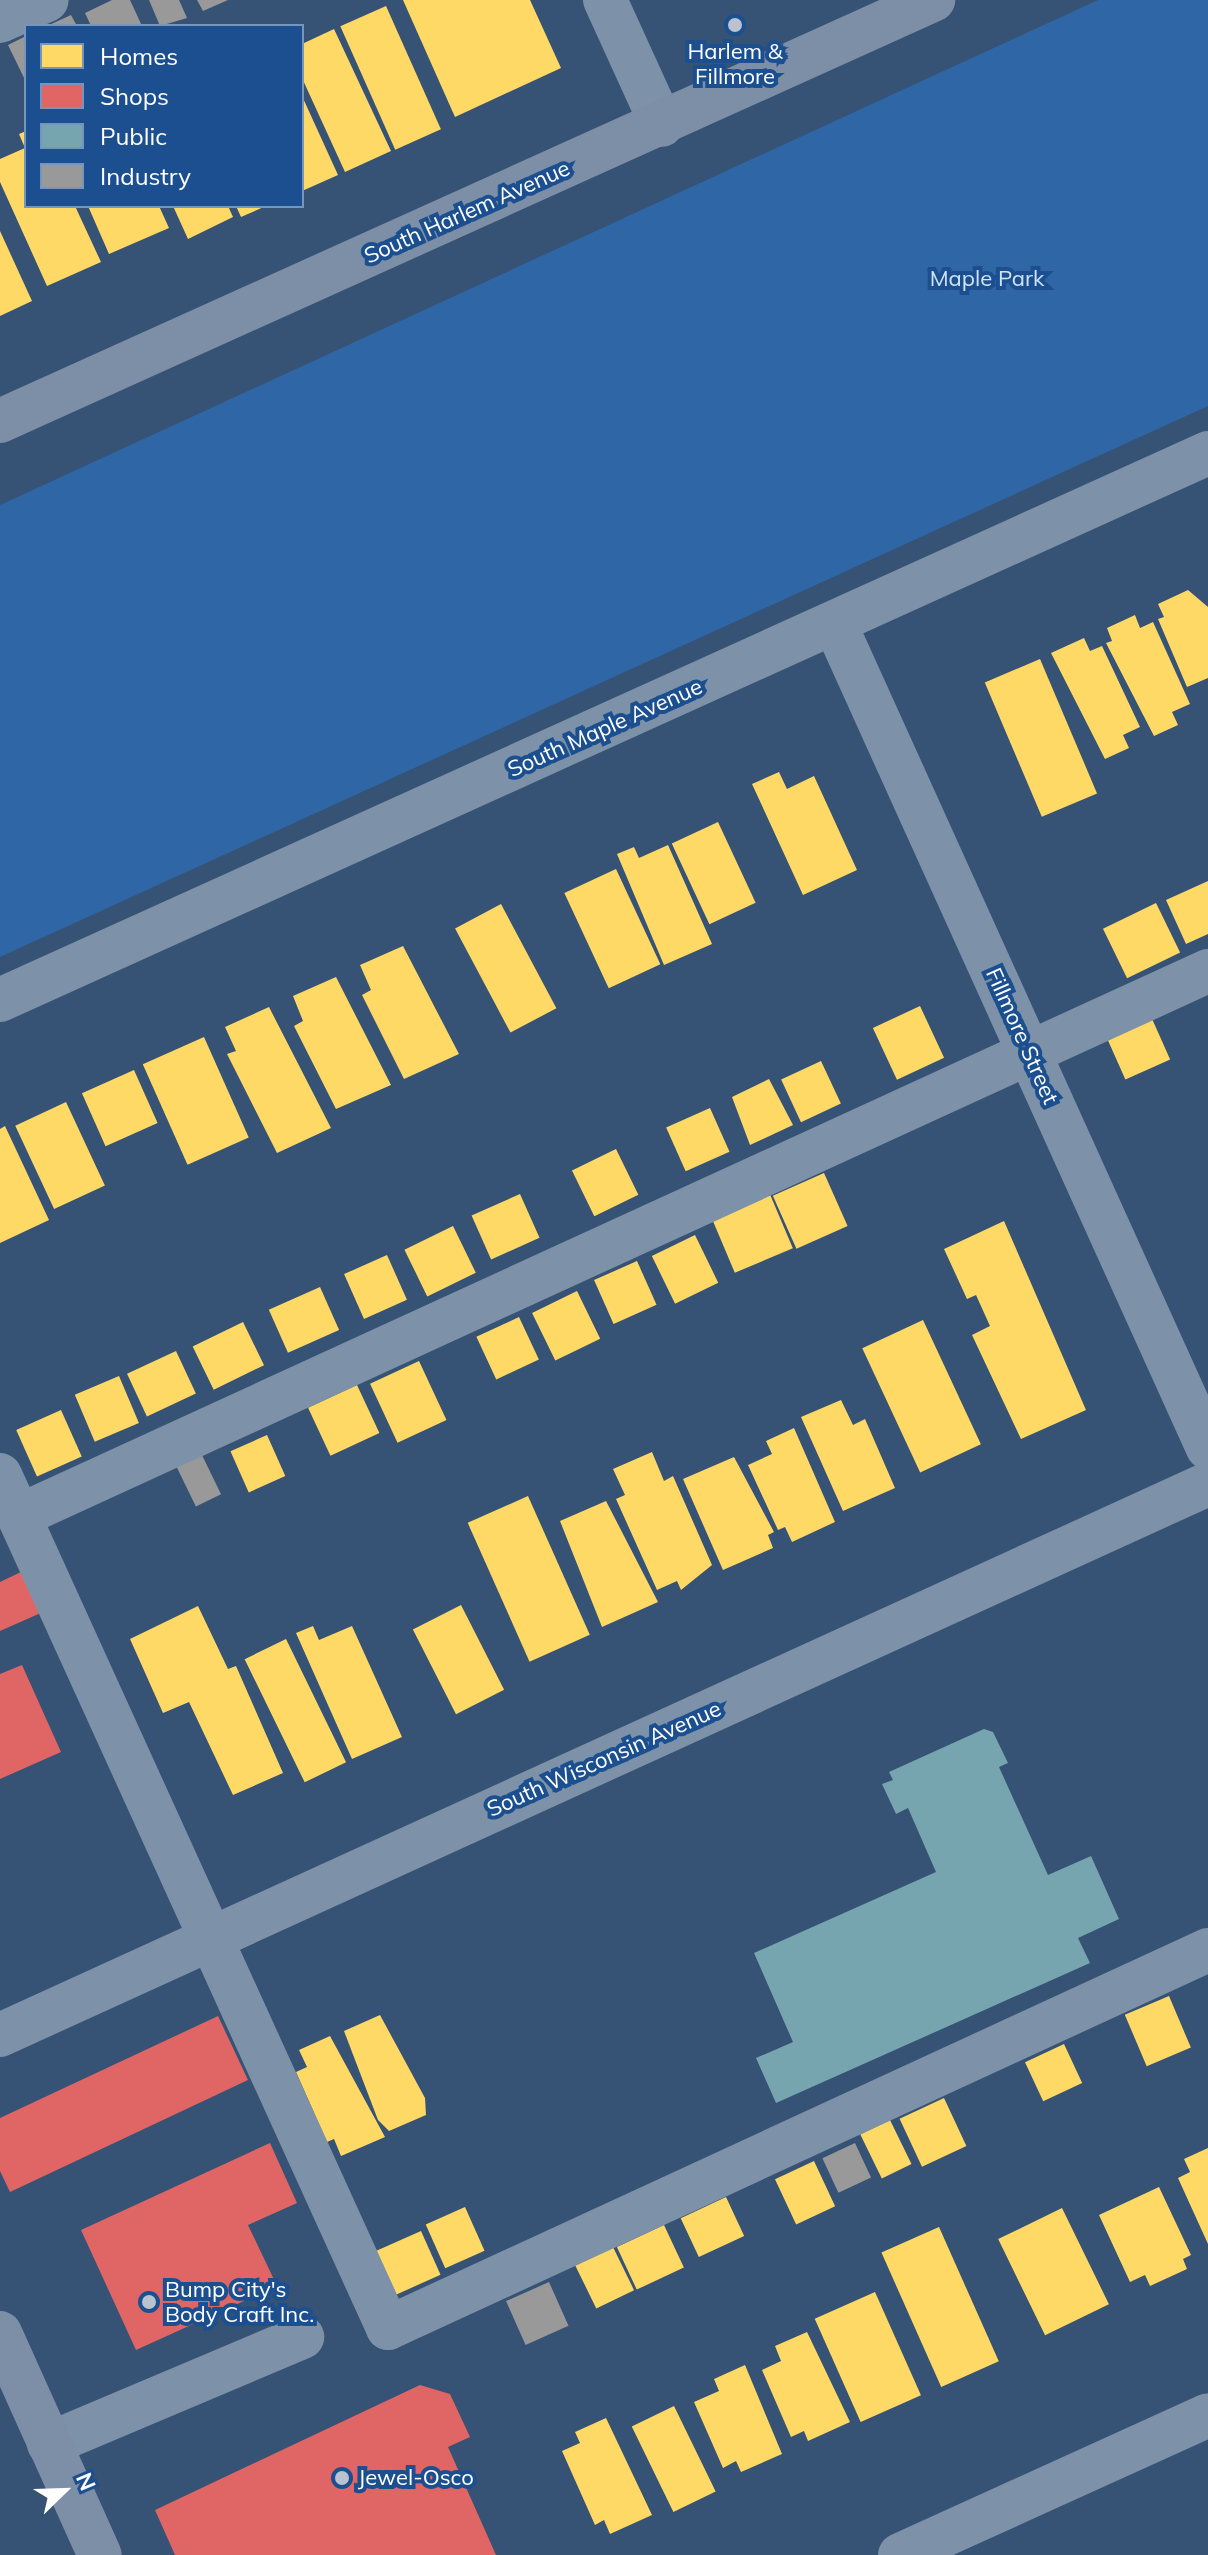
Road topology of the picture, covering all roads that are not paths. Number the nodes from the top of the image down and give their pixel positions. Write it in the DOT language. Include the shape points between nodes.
graph roads {
  1 [pos="47,0"];
  2 [pos="605,0"];
  3 [pos="933,0"];
  4 [pos="0,21"];
  5 [pos="662,125"];
  6 [pos="0,421"];
  7 [pos="1208,453"];
  8 [pos="835,624"];
  9 [pos="1208,971"];
  10 [pos="0,1000"];
  11 [pos="1030,1053"];
  12 [pos="1208,1448"];
  13 [pos="0,1475"];
  14 [pos="1208,1484"];
  15 [pos="19,1516"];
  16 [pos="211,1938"];
  17 [pos="1208,1950"];
  18 [pos="0,2035"];
  19 [pos="0,2333"];
  20 [pos="302,2337"];
  21 [pos="1208,2415"];
  22 [pos="49,2444"];
  23 [pos="100,2555"];
  24 [pos="900,2555"];
  1 -- 4 [label="street"];
  2 -- 5 [label="street"];
  3 -- 5 [label="main road, South Harlem Avenue"];
  5 -- 6 [label="main road, South Harlem Avenue"];
  7 -- 8 [label="street, South Maple Avenue"];
  8 -- 10 [label="street, South Maple Avenue"];
  8 -- 11 [label="street, Fillmore Street"];
  9 -- 11 [label="street"];
  11 -- 12 [label="street, Fillmore Street"];
  11 -- 15 [label="street"];
  13 -- 15 [label="street"];
  14 -- 16 [label="street, South Wisconsin Avenue"];
  15 -- 16 [label="street"];
  16 -- 17 [label="street" via="388,2328"];
  16 -- 18 [label="street, South Wisconsin Avenue"];
  19 -- 22 [label="main road"];
  20 -- 22 [label="street"];
  21 -- 24 [label="street"];
  22 -- 23 [label="main road"];
}
